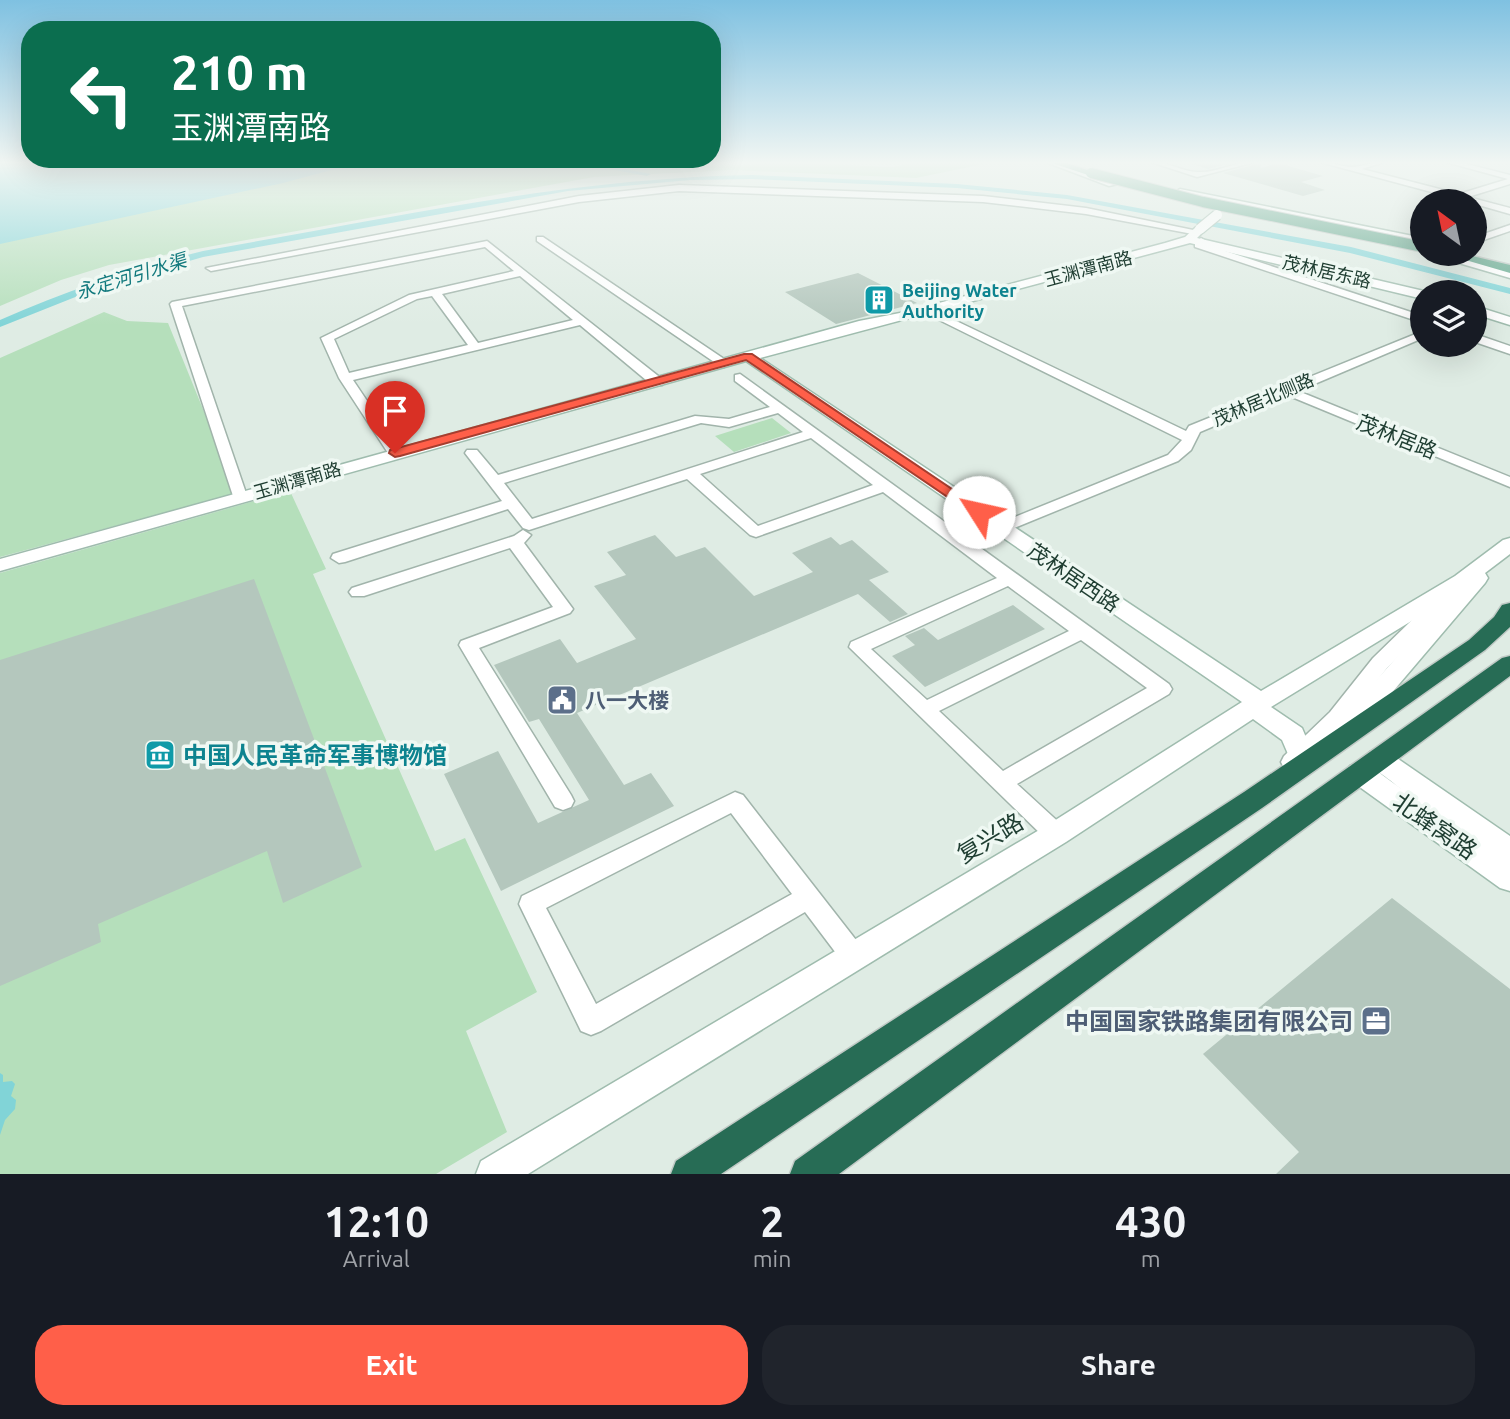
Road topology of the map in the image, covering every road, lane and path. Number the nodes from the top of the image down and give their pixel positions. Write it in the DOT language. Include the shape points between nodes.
graph roads {
  1 [pos="489,216"];
  2 [pos="1108,216"];
  3 [pos="1218,216"];
  4 [pos="1239,216"];
  5 [pos="1270,216"];
  6 [pos="1289,216"];
  7 [pos="1510,228"];
  8 [pos="1197,235"];
  9 [pos="1488,236"];
  10 [pos="540,239"];
  11 [pos="1401,241"];
  12 [pos="1410,243"];
  13 [pos="1410,244"];
  14 [pos="1488,260"];
  15 [pos="1488,263"];
  16 [pos="1488,265"];
  17 [pos="211,268"];
  18 [pos="1510,269"];
  19 [pos="522,272"];
  20 [pos="435,292"];
  21 [pos="1410,292"];
  22 [pos="928,310"];
  23 [pos="1487,314"];
  24 [pos="1410,316"];
  25 [pos="582,321"];
  26 [pos="1510,321"];
  27 [pos="1410,339"];
  28 [pos="1487,342"];
  29 [pos="475,347"];
  30 [pos="1510,350"];
  31 [pos="748,356"];
  32 [pos="724,363"];
  33 [pos="345,379"];
  34 [pos="740,379"];
  35 [pos="657,382"];
  36 [pos="1285,390"];
  37 [pos="780,408"];
  38 [pos="813,433"];
  39 [pos="1189,438"];
  40 [pos="395,453"];
  41 [pos="472,453"];
  42 [pos="688,472"];
  43 [pos="495,481"];
  44 [pos="1510,481"];
  45 [pos="885,486"];
  46 [pos="239,496"];
  47 [pos="512,503"];
  48 [pos="530,525"];
  49 [pos="1001,528"];
  50 [pos="514,541"];
  51 [pos="1509,544"];
  52 [pos="339,558"];
  53 [pos="0,565"];
  54 [pos="1009,579"];
  55 [pos="1462,581"];
  56 [pos="358,592"];
  57 [pos="1510,610"];
  58 [pos="1082,632"];
  59 [pos="1510,664"];
  60 [pos="1257,705"];
  61 [pos="924,710"];
  62 [pos="1334,743"];
  63 [pos="1300,754"];
  64 [pos="1369,766"];
  65 [pos="1001,783"];
  66 [pos="1412,797"];
  67 [pos="1253,800"];
  68 [pos="562,801"];
  69 [pos="1056,834"];
  70 [pos="1510,851"];
  71 [pos="1510,879"];
  72 [pos="807,898"];
  73 [pos="854,957"];
  74 [pos="494,1174"];
  75 [pos="689,1174"];
  76 [pos="808,1174"];
  1 -- 17 [label="street"];
  2 -- 8 [label="street"];
  3 -- 8 [label="street, bridge"];
  4 -- 11 [label="street"];
  5 -- 13 [label="main road, bridge"];
  6 -- 11 [label="street"];
  7 -- 9 [label="street"];
  8 -- 21 [label="street, 茂林居东路"];
  8 -- 22 [label="street, 玉渊潭南路"];
  8 -- 24 [label="street" via="1198,245"];
  10 -- 32 [label="street"];
  11 -- 12 [label="street"];
  14 -- 18 [label="street"];
  15 -- 18 [label="main road"];
  16 -- 18 [label="street"];
  19 -- 20 [label="street"];
  19 -- 25 [label="street"];
  19 -- 46 [label="street" via="487,244 176,304"];
  20 -- 29 [label="street"];
  20 -- 33 [label="street" via="413,297 327,338"];
  22 -- 31 [label="street, 玉渊潭南路"];
  22 -- 39 [label="street"];
  23 -- 26 [label="street"];
  25 -- 29 [label="street"];
  25 -- 35 [label="street"];
  27 -- 36 [label="street, 茂林居北侧路"];
  28 -- 30 [label="street"];
  29 -- 33 [label="street"];
  31 -- 32 [label="street, 玉渊潭南路"];
  31 -- 49 [label="street, 茂林居西路"];
  32 -- 35 [label="street, 玉渊潭南路"];
  33 -- 40 [label="street"];
  34 -- 37 [label="street"];
  35 -- 40 [label="street, 玉渊潭南路"];
  36 -- 39 [label="street, 茂林居北侧路" via="1194,429"];
  36 -- 44 [label="street, 茂林居路"];
  37 -- 38 [label="street"];
  37 -- 43 [label="street" via="729,423 699,419"];
  38 -- 42 [label="street"];
  38 -- 45 [label="street"];
  39 -- 49 [label="street, 茂林居北侧路" via="1173,458"];
  40 -- 46 [label="street, 玉渊潭南路"];
  41 -- 43 [label="street"];
  42 -- 45 [label="street" via="756,532"];
  42 -- 48 [label="street"];
  43 -- 47 [label="street"];
  45 -- 54 [label="street"];
  46 -- 53 [label="street, 玉渊潭南路"];
  47 -- 48 [label="street"];
  47 -- 52 [label="street"];
  48 -- 50 [label="street"];
  49 -- 60 [label="street, 茂林居西路"];
  50 -- 56 [label="street"];
  50 -- 68 [label="street" via="564,609 468,645"];
  51 -- 55 [label="street, 复兴路"];
  51 -- 62 [label="street"];
  54 -- 58 [label="street"];
  54 -- 61 [label="street" via="858,647"];
  55 -- 60 [label="street, 复兴路"];
  55 -- 63 [label="street" via="1380,663"];
  57 -- 62 [label="highway" via="1477,645"];
  58 -- 61 [label="street"];
  58 -- 65 [label="street" via="1162,690"];
  59 -- 64 [label="highway"];
  60 -- 63 [label="street, 茂林居西路" via="1293,735"];
  60 -- 69 [label="street, 复兴路"];
  61 -- 65 [label="street"];
  62 -- 67 [label="highway"];
  63 -- 67 [label="street"];
  64 -- 66 [label="street, 北蜂窝路"];
  64 -- 76 [label="highway"];
  65 -- 69 [label="street"];
  66 -- 70 [label="street, 北蜂窝路"];
  66 -- 71 [label="street, 北蜂窝路"];
  67 -- 75 [label="highway"];
  69 -- 73 [label="street, 复兴路"];
  72 -- 72 [label="street" via="735,801 531,904 591,1022"];
  72 -- 73 [label="street"];
  73 -- 74 [label="street, 复兴路"];
}
